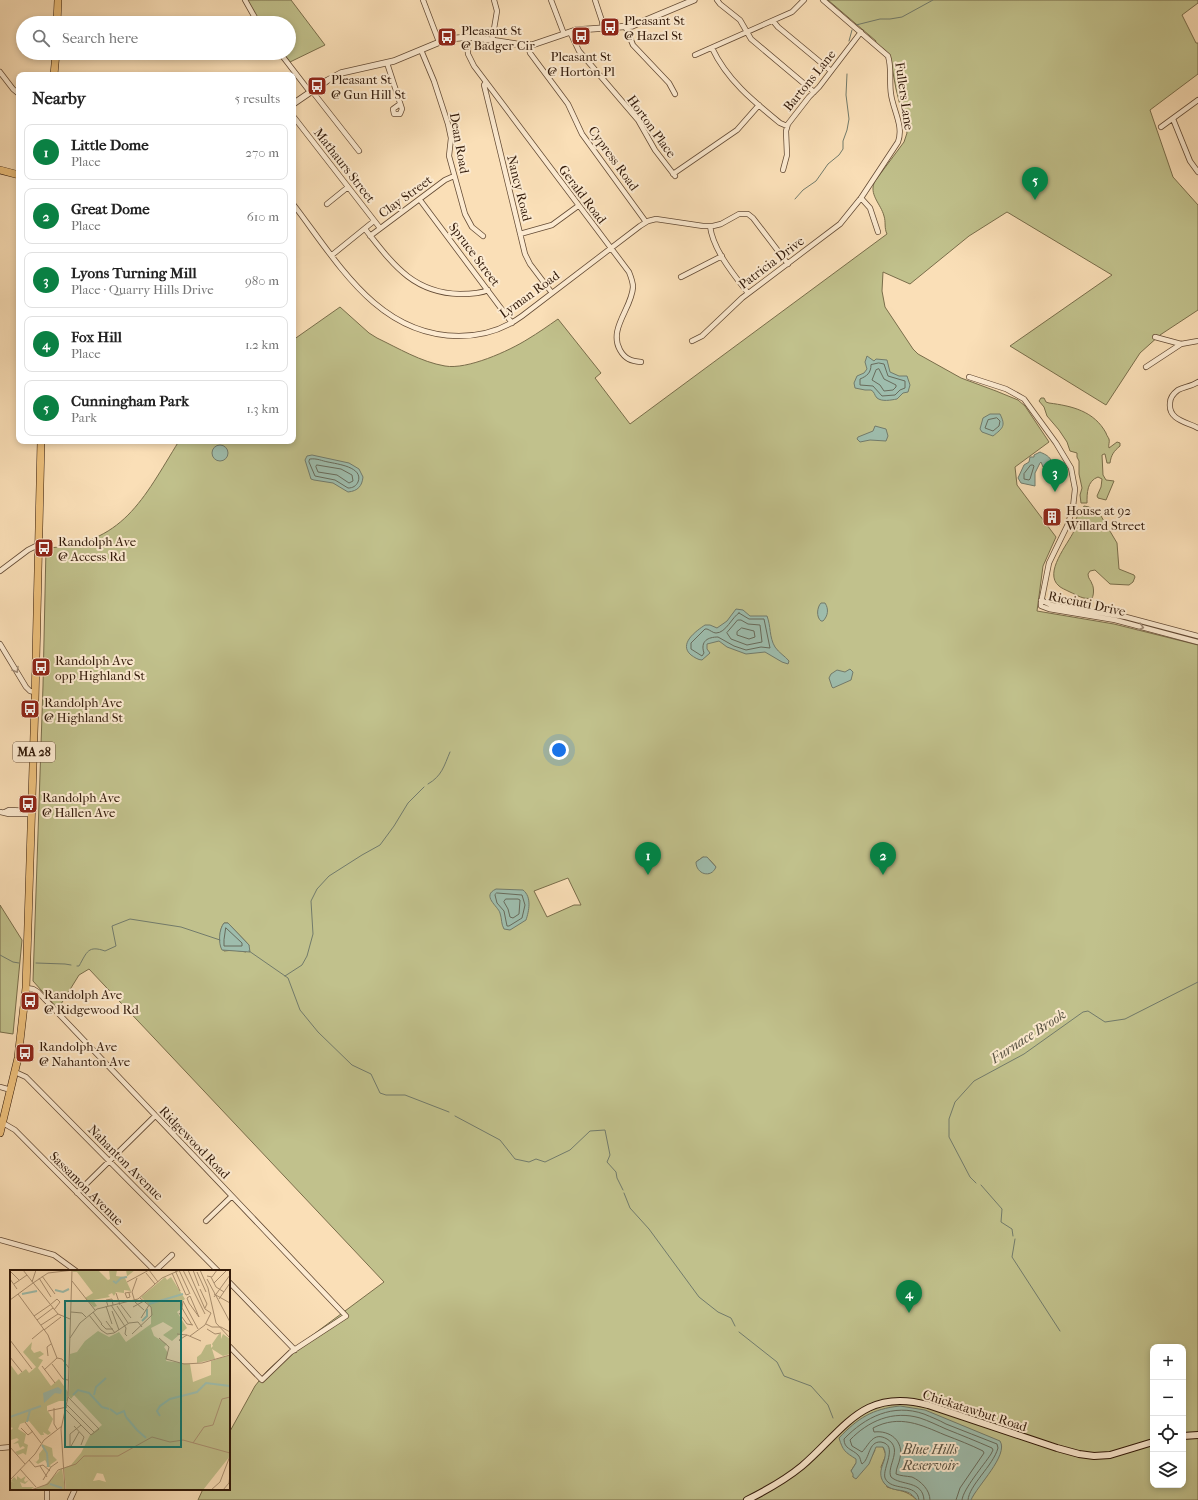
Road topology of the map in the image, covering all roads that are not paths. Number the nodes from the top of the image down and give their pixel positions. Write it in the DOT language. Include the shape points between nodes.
graph roads {
  1 [pos="58,0"];
  2 [pos="245,0"];
  3 [pos="423,0"];
  4 [pos="494,0"];
  5 [pos="551,0"];
  6 [pos="595,0"];
  7 [pos="694,0"];
  8 [pos="717,0"];
  9 [pos="804,0"];
  10 [pos="823,0"];
  11 [pos="57,16"];
  12 [pos="254,16"];
  13 [pos="774,21"];
  14 [pos="603,28"];
  15 [pos="626,28"];
  16 [pos="861,32"];
  17 [pos="567,33"];
  18 [pos="747,33"];
  19 [pos="466,37"];
  20 [pos="492,40"];
  21 [pos="439,42"];
  22 [pos="528,45"];
  23 [pos="712,48"];
  24 [pos="421,50"];
  25 [pos="695,55"];
  26 [pos="55,60"];
  27 [pos="286,60"];
  28 [pos="387,63"];
  29 [pos="831,71"];
  30 [pos="0,72"];
  31 [pos="54,72"];
  32 [pos="296,72"];
  33 [pos="296,72"];
  34 [pos="486,82"];
  35 [pos="16,92"];
  36 [pos="312,92"];
  37 [pos="814,92"];
  38 [pos="675,94"];
  39 [pos="1198,100"];
  40 [pos="296,102"];
  41 [pos="400,104"];
  42 [pos="759,105"];
  43 [pos="1172,119"];
  44 [pos="296,120"];
  45 [pos="787,126"];
  46 [pos="1161,127"];
  47 [pos="359,150"];
  48 [pos="0,170"];
  49 [pos="783,170"];
  50 [pos="1198,172"];
  51 [pos="16,174"];
  52 [pos="454,176"];
  53 [pos="348,187"];
  54 [pos="861,198"];
  55 [pos="420,200"];
  56 [pos="327,204"];
  57 [pos="578,206"];
  58 [pos="296,209"];
  59 [pos="374,221"];
  60 [pos="646,222"];
  61 [pos="710,226"];
  62 [pos="365,228"];
  63 [pos="380,228"];
  64 [pos="878,232"];
  65 [pos="520,234"];
  66 [pos="370,236"];
  67 [pos="483,236"];
  68 [pos="610,248"];
  69 [pos="332,255"];
  70 [pos="722,256"];
  71 [pos="788,264"];
  72 [pos="680,277"];
  73 [pos="488,290"];
  74 [pos="552,293"];
  75 [pos="748,293"];
  76 [pos="512,323"];
  77 [pos="1155,336"];
  78 [pos="1196,340"];
  79 [pos="692,341"];
  80 [pos="1181,344"];
  81 [pos="641,362"];
  82 [pos="1146,366"];
  83 [pos="969,377"];
  84 [pos="1198,382"];
  85 [pos="1198,428"];
  86 [pos="41,444"];
  87 [pos="38,545"];
  88 [pos="0,571"];
  89 [pos="1041,600"];
  90 [pos="1198,636"];
  91 [pos="1198,642"];
  92 [pos="0,644"];
  93 [pos="35,692"];
  94 [pos="2,812"];
  95 [pos="32,813"];
  96 [pos="26,988"];
  97 [pos="15,1072"];
  98 [pos="0,1087"];
  99 [pos="11,1090"];
  100 [pos="155,1116"];
  101 [pos="3,1123"];
  102 [pos="0,1133"];
  103 [pos="109,1161"];
  104 [pos="78,1193"];
  105 [pos="232,1196"];
  106 [pos="206,1221"];
  107 [pos="0,1240"];
  108 [pos="172,1255"];
  109 [pos="75,1270"];
  110 [pos="154,1270"];
  111 [pos="156,1270"];
  112 [pos="217,1270"];
  113 [pos="230,1283"];
  114 [pos="230,1347"];
  115 [pos="295,1350"];
  116 [pos="1198,1435"];
  117 [pos="1186,1436"];
  118 [pos="1150,1443"];
  119 [pos="10,1447"];
  120 [pos="0,1448"];
  121 [pos="46,1490"];
  122 [pos="75,1490"];
  123 [pos="47,1500"];
  124 [pos="70,1500"];
  125 [pos="747,1500"];
  1 -- 11 [label="main road"];
  2 -- 12 [label="street"];
  3 -- 21 [label="street"];
  4 -- 20 [label="street" via="496,14"];
  5 -- 17 [label="street, Horton Place"];
  6 -- 14 [label="street"];
  7 -- 15 [label="street"];
  8 -- 18 [label="street" via="740,20"];
  9 -- 13 [label="street" via="794,11"];
  10 -- 16 [label="street, Fullers Lane"];
  13 -- 18 [label="street"];
  13 -- 29 [label="street"];
  14 -- 15 [label="street"];
  14 -- 17 [label="street"];
  15 -- 38 [label="street" via="633,45 670,83"];
  16 -- 29 [label="street, Bartons Lane"];
  16 -- 54 [label="street, Fullers Lane" via="889,58 891,94 900,132 893,151"];
  17 -- 22 [label="street"];
  17 -- 42 [label="street, Horton Place" via="580,54 638,120 655,150 674,175 737,130"];
  18 -- 23 [label="street"];
  18 -- 37 [label="street" via="750,39"];
  19 -- 20 [label="street"];
  19 -- 21 [label="street"];
  19 -- 34 [label="street, Gerald Road" via="470,60"];
  20 -- 22 [label="street"];
  21 -- 24 [label="street"];
  22 -- 60 [label="street, Cypress Road" via="530,53 570,106 582,134"];
  23 -- 25 [label="street"];
  23 -- 42 [label="street" via="716,58 735,83"];
  24 -- 28 [label="street"];
  24 -- 52 [label="street, Dean Road" via="433,77 448,124 451,138 449,156"];
  26 -- 31 [label="main road"];
  27 -- 33 [label="street"];
  28 -- 36 [label="street" via="342,73"];
  28 -- 41 [label="street"];
  29 -- 37 [label="street, Bartons Lane"];
  30 -- 35 [label="street"];
  32 -- 36 [label="street"];
  34 -- 57 [label="street, Gerald Road"];
  34 -- 65 [label="street, Nancy Road" via="486,94"];
  36 -- 40 [label="street"];
  36 -- 47 [label="street"];
  37 -- 45 [label="street, Bartons Lane"];
  39 -- 43 [label="street"];
  42 -- 45 [label="street"];
  43 -- 46 [label="street"];
  43 -- 50 [label="street" via="1190,161"];
  44 -- 53 [label="street, Mathaurs Street"];
  45 -- 49 [label="street, Bartons Lane" via="787,152"];
  48 -- 51 [label="main road"];
  52 -- 55 [label="street, Clay Street"];
  52 -- 67 [label="street, Dean Road" via="468,221 474,230"];
  53 -- 56 [label="street"];
  53 -- 59 [label="street, Mathaurs Street"];
  54 -- 64 [label="street" via="870,208"];
  54 -- 71 [label="street, Patricia Drive" via="840,224"];
  55 -- 63 [label="street, Clay Street"];
  55 -- 73 [label="street, Spruce Street"];
  57 -- 65 [label="street" via="552,225"];
  57 -- 68 [label="street, Gerald Road"];
  58 -- 69 [label="street, Lyman Road"];
  59 -- 62 [label="street"];
  59 -- 63 [label="street, Mathaurs Street"];
  60 -- 61 [label="street, Lyman Road" via="659,219"];
  60 -- 68 [label="street, Lyman Road"];
  61 -- 70 [label="street"];
  61 -- 71 [label="street, Lyman Road" via="742,214 750,215"];
  62 -- 66 [label="street"];
  62 -- 69 [label="street"];
  63 -- 66 [label="street, Clay Street"];
  65 -- 74 [label="street, Nancy Road" via="527,259"];
  66 -- 73 [label="street" via="397,269 424,286 458,294"];
  68 -- 74 [label="street, Lyman Road"];
  68 -- 81 [label="street, Gerald Road" via="629,272 633,286 617,332 618,345 621,353 628,359"];
  69 -- 76 [label="street, Lyman Road" via="359,289 377,306 417,329 445,335 474,336 492,332"];
  70 -- 72 [label="street"];
  70 -- 75 [label="street"];
  71 -- 75 [label="street, Patricia Drive"];
  73 -- 76 [label="street, Spruce Street"];
  74 -- 76 [label="street, Lyman Road"];
  75 -- 79 [label="street, Patricia Drive" via="702,336"];
  77 -- 80 [label="street"];
  78 -- 80 [label="street"];
  80 -- 82 [label="street"];
  83 -- 89 [label="street" via="1006,389 1024,399 1071,468 1075,489 1074,502 1068,524 1049,563"];
  84 -- 85 [label="street" via="1176,392 1170,405 1175,417"];
  86 -- 87 [label="main road, MA 28"];
  87 -- 88 [label="street" via="30,548"];
  87 -- 93 [label="main road, MA 28"];
  89 -- 90 [label="street, Ricciuti Drive" via="1051,605 1126,617"];
  89 -- 91 [label="street, Ricciuti Drive, one-way" via="1044,608 1115,620"];
  92 -- 93 [label="street, one-way" via="26,687"];
  93 -- 95 [label="main road, MA 28"];
  94 -- 95 [label="street" via="9,810"];
  95 -- 96 [label="main road, MA 28"];
  96 -- 97 [label="main road, MA 28"];
  96 -- 100 [label="street, Ridgewood Road" via="38,992"];
  97 -- 99 [label="main road, MA 28"];
  97 -- 103 [label="street, Nahanton Avenue" via="26,1077"];
  98 -- 99 [label="street"];
  99 -- 101 [label="main road, MA 28"];
  100 -- 103 [label="street"];
  100 -- 105 [label="street, Ridgewood Road"];
  101 -- 102 [label="main road, MA 28"];
  101 -- 104 [label="street, Sassamon Avenue" via="13,1128"];
  103 -- 104 [label="street"];
  103 -- 112 [label="street, Nahanton Avenue"];
  104 -- 110 [label="street, Sassamon Avenue"];
  105 -- 106 [label="street"];
  105 -- 115 [label="street, Ridgewood Road" via="346,1316"];
  107 -- 109 [label="street" via="50,1254"];
  108 -- 111 [label="street"];
  113 -- 115 [label="street"];
  114 -- 115 [label="street" via="262,1380"];
  116 -- 117 [label="main road"];
  118 -- 125 [label="main road, Chickatawbut Road" via="1110,1455 1084,1455 928,1405 909,1400 891,1401 874,1405 857,1414 794,1472"];
  119 -- 120 [label="street"];
  121 -- 123 [label="street"];
  122 -- 124 [label="street"];
}
